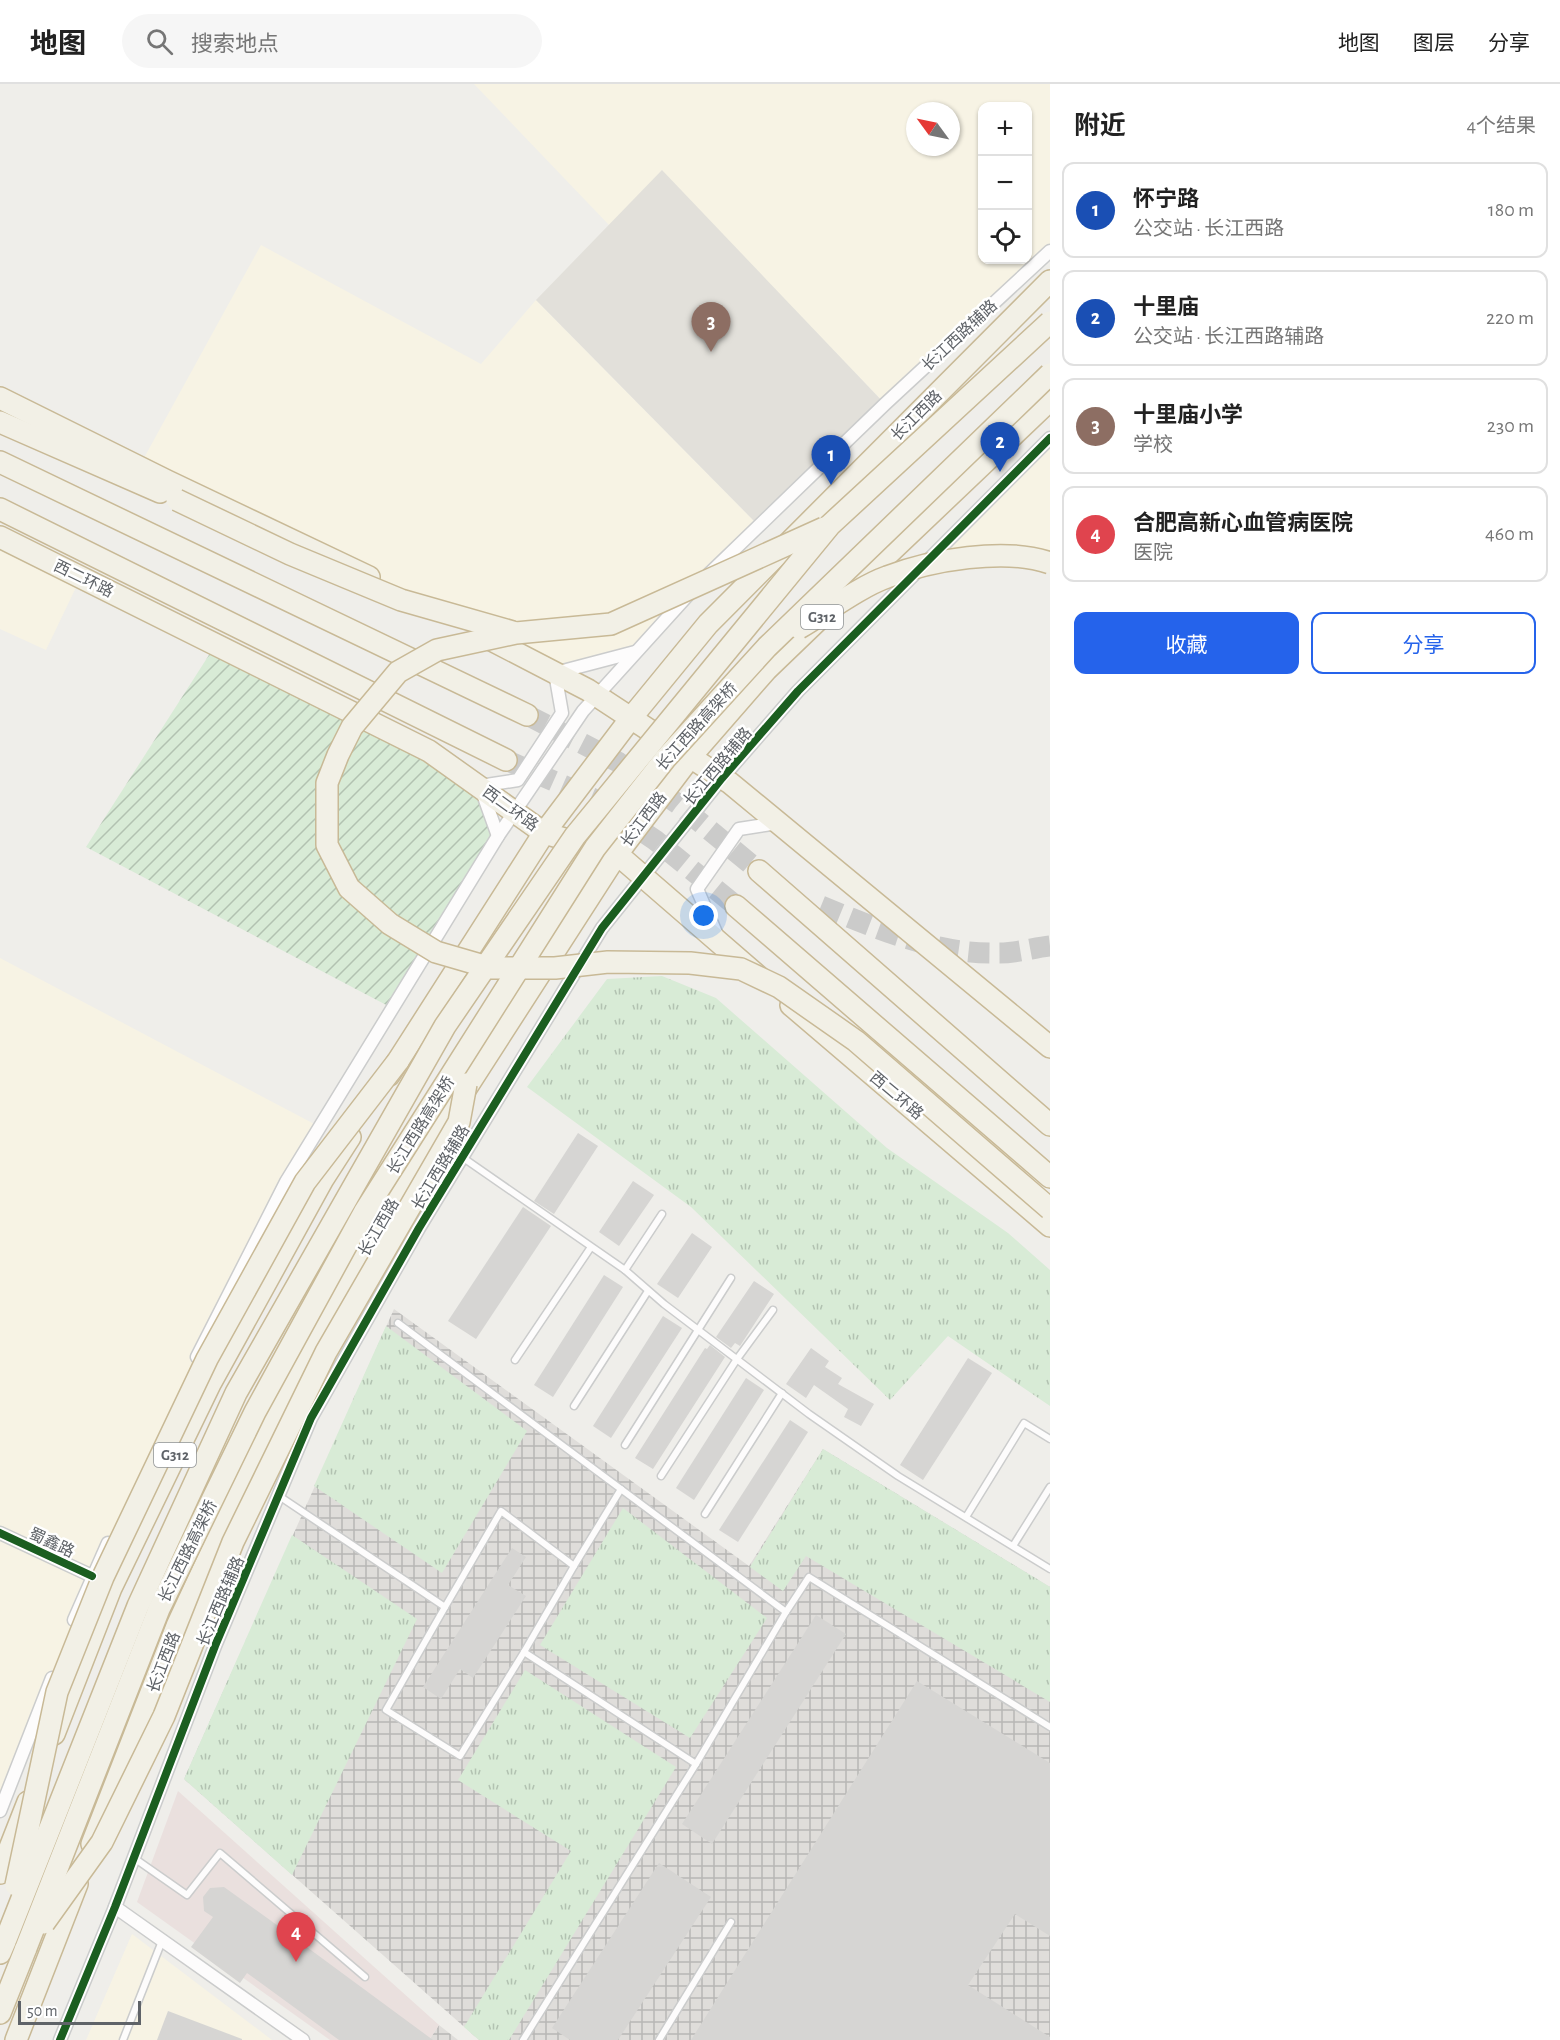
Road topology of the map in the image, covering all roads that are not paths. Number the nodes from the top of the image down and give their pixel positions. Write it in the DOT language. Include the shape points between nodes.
graph roads {
  1 [pos="1050,251"];
  2 [pos="1050,281"];
  3 [pos="1050,322"];
  4 [pos="1050,374"];
  5 [pos="0,398"];
  6 [pos="1050,400"];
  7 [pos="0,422"];
  8 [pos="1050,438"];
  9 [pos="0,462"];
  10 [pos="0,509"];
  11 [pos="830,525"];
  12 [pos="0,537"];
  13 [pos="1050,563"];
  14 [pos="516,633"];
  15 [pos="767,647"];
  16 [pos="635,652"];
  17 [pos="555,673"];
  18 [pos="597,696"];
  19 [pos="527,715"];
  20 [pos="631,718"];
  21 [pos="691,756"];
  22 [pos="506,760"];
  23 [pos="722,778"];
  24 [pos="480,786"];
  25 [pos="516,810"];
  26 [pos="778,823"];
  27 [pos="544,833"];
  28 [pos="498,836"];
  29 [pos="617,854"];
  30 [pos="759,871"];
  31 [pos="644,875"];
  32 [pos="777,887"];
  33 [pos="736,906"];
  34 [pos="821,906"];
  35 [pos="719,941"];
  36 [pos="1050,1047"];
  37 [pos="398,1061"];
  38 [pos="466,1084"];
  39 [pos="1050,1125"];
  40 [pos="462,1157"];
  41 [pos="1050,1177"];
  42 [pos="1050,1209"];
  43 [pos="662,1214"];
  44 [pos="1050,1226"];
  45 [pos="591,1247"];
  46 [pos="625,1270"];
  47 [pos="731,1278"];
  48 [pos="648,1291"];
  49 [pos="772,1310"];
  50 [pos="398,1323"];
  51 [pos="698,1330"];
  52 [pos="737,1359"];
  53 [pos="515,1360"];
  54 [pos="782,1393"];
  55 [pos="574,1406"];
  56 [pos="1050,1439"];
  57 [pos="625,1445"];
  58 [pos="661,1476"];
  59 [pos="1050,1487"];
  60 [pos="621,1489"];
  61 [pos="279,1496"];
  62 [pos="705,1514"];
  63 [pos="966,1517"];
  64 [pos="0,1533"];
  65 [pos="1013,1546"];
  66 [pos="574,1566"];
  67 [pos="1050,1569"];
  68 [pos="92,1576"];
  69 [pos="445,1606"];
  70 [pos="786,1612"];
  71 [pos="524,1652"];
  72 [pos="1050,1727"];
  73 [pos="696,1764"];
  74 [pos="0,1811"];
  75 [pos="133,1857"];
  76 [pos="0,1873"];
  77 [pos="115,1907"];
  78 [pos="731,1922"];
  79 [pos="162,1940"];
  80 [pos="3,1946"];
  81 [pos="26,1948"];
  82 [pos="365,1977"];
  83 [pos="0,2013"];
  84 [pos="16,2040"];
  85 [pos="60,2040"];
  86 [pos="123,2040"];
  87 [pos="303,2040"];
  88 [pos="523,2040"];
  89 [pos="659,2040"];
  1 -- 16 [label="street, 长江西路辅路" via="669,613"];
  2 -- 20 [label="highway, 长江西路 / G312" via="708,624"];
  3 -- 11 [label="highway, 长江西路高架桥, bridge"];
  4 -- 15 [label="highway, 长江西路高架桥, bridge"];
  5 -- 17 [label="highway" via="381,583"];
  6 -- 21 [label="highway, 长江西路 / G312" via="766,670"];
  7 -- 14 [label="highway, bridge" via="401,600"];
  8 -- 23 [label="street, 长江西路辅路" via="798,691"];
  9 -- 19 [label="highway"];
  10 -- 22 [label="highway, 西二环路"];
  11 -- 14 [label="highway, bridge" via="611,624"];
  11 -- 80 [label="highway, 长江西路高架桥, bridge" via="575,836 445,1026 236,1393 138,1606"];
  12 -- 24 [label="highway, 西二环路" via="429,751"];
  13 -- 15 [label="highway, bridge" via="969,556 886,577"];
  14 -- 42 [label="highway, bridge" via="437,650 398,672 352,727 327,783 327,845 349,888 390,924 436,952 491,968 555,968 608,962 690,963 741,969 779,987 856,1041"];
  15 -- 81 [label="highway, 长江西路高架桥, bridge" via="665,759 595,848 365,1210 255,1412 159,1609"];
  16 -- 17 [label="street"];
  16 -- 18 [label="street, 长江西路辅路"];
  17 -- 18 [label="highway"];
  17 -- 24 [label="street" via="562,713 518,780"];
  18 -- 20 [label="highway"];
  18 -- 25 [label="street, 长江西路辅路"];
  20 -- 21 [label="highway"];
  20 -- 27 [label="highway, 长江西路 / G312"];
  21 -- 23 [label="highway"];
  21 -- 29 [label="highway, 长江西路 / G312"];
  23 -- 26 [label="highway"];
  23 -- 31 [label="street, 长江西路辅路"];
  24 -- 25 [label="highway, 西二环路"];
  24 -- 28 [label="street"];
  25 -- 27 [label="highway, 西二环路"];
  25 -- 28 [label="street, 长江西路辅路"];
  26 -- 35 [label="street" via="739,829 697,889"];
  26 -- 36 [label="highway"];
  27 -- 29 [label="highway, 西二环路"];
  27 -- 37 [label="highway, 长江西路 / G312"];
  28 -- 68 [label="street, 长江西路辅路" via="286,1182"];
  29 -- 31 [label="highway, 西二环路"];
  29 -- 38 [label="highway, 长江西路 / G312"];
  30 -- 32 [label="highway"];
  31 -- 35 [label="highway, 西二环路"];
  31 -- 40 [label="street, 长江西路辅路" via="602,928"];
  32 -- 34 [label="highway"];
  32 -- 39 [label="highway"];
  33 -- 41 [label="highway"];
  35 -- 44 [label="highway, 西二环路"];
  37 -- 76 [label="highway, 长江西路 / G312" via="323,1179 210,1384 111,1588"];
  37 -- 80 [label="highway, bridge" via="305,1182 207,1359 103,1576 57,1692"];
  38 -- 81 [label="highway, bridge" via="459,1122 326,1352 234,1542 164,1716 102,1842"];
  38 -- 84 [label="highway, 长江西路 / G312" via="384,1214 264,1438 177,1626"];
  40 -- 45 [label="lane"];
  40 -- 61 [label="street, 长江西路辅路" via="311,1418"];
  43 -- 46 [label="lane"];
  45 -- 46 [label="lane"];
  45 -- 53 [label="lane"];
  46 -- 48 [label="lane"];
  47 -- 51 [label="lane"];
  48 -- 51 [label="lane"];
  48 -- 55 [label="lane"];
  49 -- 52 [label="lane"];
  50 -- 60 [label="lane"];
  51 -- 52 [label="lane"];
  51 -- 57 [label="lane"];
  52 -- 54 [label="lane"];
  52 -- 58 [label="lane"];
  54 -- 62 [label="lane"];
  54 -- 63 [label="lane" via="898,1476"];
  56 -- 63 [label="lane" via="1024,1423"];
  59 -- 65 [label="lane"];
  60 -- 66 [label="lane"];
  60 -- 70 [label="lane"];
  61 -- 69 [label="lane"];
  61 -- 75 [label="street, 长江西路辅路"];
  63 -- 65 [label="lane"];
  64 -- 68 [label="street, 蜀鑫路"];
  65 -- 67 [label="lane"];
  66 -- 69 [label="lane" via="501,1511"];
  66 -- 71 [label="lane"];
  68 -- 74 [label="street, 长江西路辅路"];
  69 -- 71 [label="lane" via="386,1710 460,1756"];
  70 -- 72 [label="lane" via="809,1577"];
  70 -- 73 [label="lane"];
  71 -- 73 [label="lane"];
  73 -- 88 [label="lane"];
  75 -- 77 [label="street, 长江西路辅路"];
  75 -- 82 [label="lane" via="187,1895 220,1853"];
  77 -- 79 [label="street"];
  77 -- 85 [label="street, 长江西路辅路"];
  78 -- 89 [label="lane"];
  79 -- 86 [label="lane"];
  79 -- 87 [label="street"];
  81 -- 83 [label="highway, 长江西路高架桥"];
}
